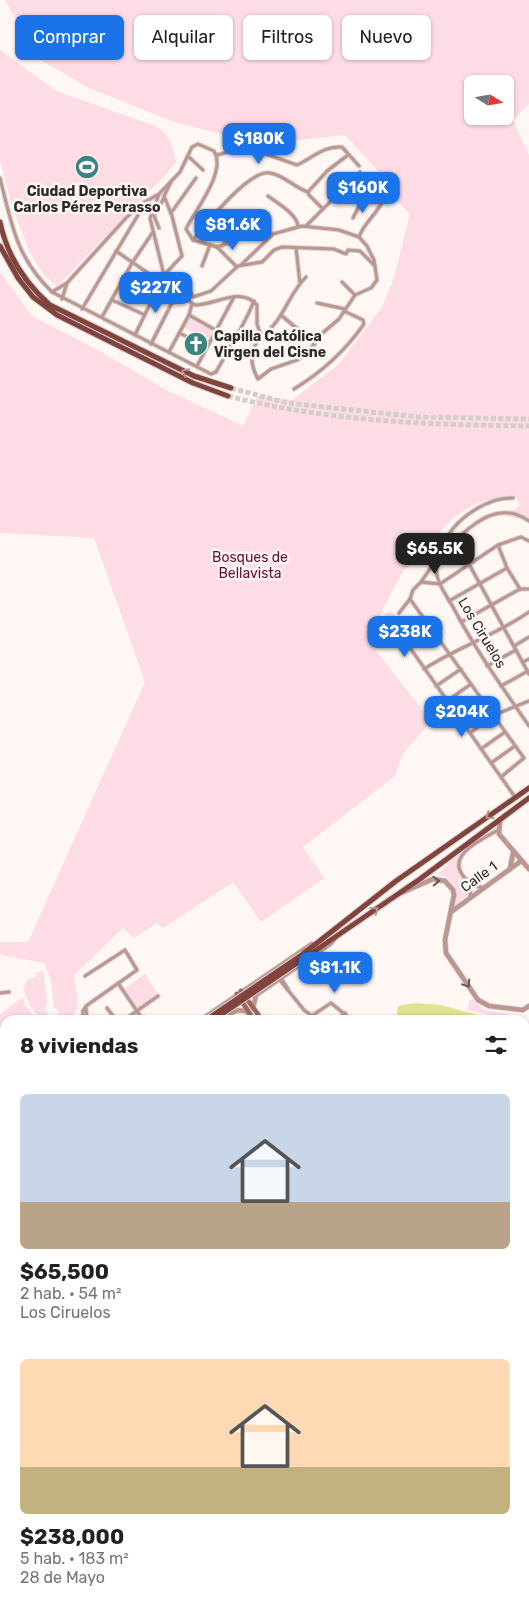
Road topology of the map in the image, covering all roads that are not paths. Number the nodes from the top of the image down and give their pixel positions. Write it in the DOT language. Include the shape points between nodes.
graph roads {
  1 [pos="217,155"];
  2 [pos="348,155"];
  3 [pos="188,156"];
  4 [pos="359,166"];
  5 [pos="203,170"];
  6 [pos="360,172"];
  7 [pos="0,178"];
  8 [pos="196,178"];
  9 [pos="172,182"];
  10 [pos="308,192"];
  11 [pos="159,194"];
  12 [pos="268,196"];
  13 [pos="164,198"];
  14 [pos="143,203"];
  15 [pos="323,209"];
  16 [pos="171,212"];
  17 [pos="252,214"];
  18 [pos="353,218"];
  19 [pos="0,222"];
  20 [pos="298,226"];
  21 [pos="305,226"];
  22 [pos="159,228"];
  23 [pos="154,232"];
  24 [pos="273,234"];
  25 [pos="359,237"];
  26 [pos="193,240"];
  27 [pos="210,245"];
  28 [pos="0,246"];
  29 [pos="222,246"];
  30 [pos="217,247"];
  31 [pos="296,248"];
  32 [pos="116,252"];
  33 [pos="132,263"];
  34 [pos="202,266"];
  35 [pos="238,266"];
  36 [pos="376,267"];
  37 [pos="164,275"];
  38 [pos="306,277"];
  39 [pos="122,282"];
  40 [pos="161,282"];
  41 [pos="342,282"];
  42 [pos="67,283"];
  43 [pos="300,283"];
  44 [pos="52,292"];
  45 [pos="177,293"];
  46 [pos="355,296"];
  47 [pos="234,297"];
  48 [pos="153,298"];
  49 [pos="182,298"];
  50 [pos="62,299"];
  51 [pos="112,300"];
  52 [pos="254,301"];
  53 [pos="317,303"];
  54 [pos="192,304"];
  55 [pos="82,309"];
  56 [pos="345,310"];
  57 [pos="145,315"];
  58 [pos="189,315"];
  59 [pos="281,315"];
  60 [pos="102,317"];
  61 [pos="217,330"];
  62 [pos="179,333"];
  63 [pos="135,335"];
  64 [pos="261,336"];
  65 [pos="233,340"];
  66 [pos="151,344"];
  67 [pos="315,344"];
  68 [pos="207,346"];
  69 [pos="169,352"];
  70 [pos="197,366"];
  71 [pos="212,382"];
  72 [pos="231,388"];
  73 [pos="294,389"];
  74 [pos="209,390"];
  75 [pos="228,396"];
  76 [pos="513,498"];
  77 [pos="529,521"];
  78 [pos="528,541"];
  79 [pos="498,545"];
  80 [pos="440,553"];
  81 [pos="436,559"];
  82 [pos="469,564"];
  83 [pos="507,568"];
  84 [pos="421,582"];
  85 [pos="480,583"];
  86 [pos="440,584"];
  87 [pos="520,589"];
  88 [pos="529,589"];
  89 [pos="410,599"];
  90 [pos="449,601"];
  91 [pos="492,605"];
  92 [pos="529,612"];
  93 [pos="399,613"];
  94 [pos="425,620"];
  95 [pos="461,622"];
  96 [pos="505,628"];
  97 [pos="410,632"];
  98 [pos="401,636"];
  99 [pos="529,637"];
  100 [pos="471,642"];
  101 [pos="514,646"];
  102 [pos="516,650"];
  103 [pos="450,653"];
  104 [pos="529,659"];
  105 [pos="522,662"];
  106 [pos="488,666"];
  107 [pos="424,669"];
  108 [pos="461,669"];
  109 [pos="528,673"];
  110 [pos="471,684"];
  111 [pos="436,686"];
  112 [pos="501,686"];
  113 [pos="482,699"];
  114 [pos="447,701"];
  115 [pos="529,701"];
  116 [pos="515,706"];
  117 [pos="494,716"];
  118 [pos="458,717"];
  119 [pos="529,726"];
  120 [pos="505,732"];
  121 [pos="470,733"];
  122 [pos="515,746"];
  123 [pos="481,749"];
  124 [pos="529,756"];
  125 [pos="524,759"];
  126 [pos="491,763"];
  127 [pos="501,777"];
  128 [pos="529,788"];
  129 [pos="515,797"];
  130 [pos="529,799"];
  131 [pos="500,820"];
  132 [pos="498,830"];
  133 [pos="513,853"];
  134 [pos="521,861"];
  135 [pos="510,869"];
  136 [pos="529,869"];
  137 [pos="471,883"];
  138 [pos="485,887"];
  139 [pos="396,895"];
  140 [pos="470,898"];
  141 [pos="451,912"];
  142 [pos="335,938"];
  143 [pos="320,940"];
  144 [pos="305,955"];
  145 [pos="86,976"];
  146 [pos="280,978"];
  147 [pos="255,982"];
  148 [pos="118,983"];
  149 [pos="261,991"];
  150 [pos="9,992"];
  151 [pos="0,993"];
  152 [pos="239,993"];
  153 [pos="158,996"];
  154 [pos="228,1000"];
  155 [pos="86,1006"];
  156 [pos="529,1006"];
  157 [pos="108,1008"];
  158 [pos="234,1010"];
  159 [pos="137,1011"];
  160 [pos="345,1013"];
  161 [pos="83,1015"];
  162 [pos="87,1015"];
  163 [pos="113,1015"];
  164 [pos="131,1015"];
  165 [pos="140,1015"];
  166 [pos="208,1015"];
  167 [pos="214,1015"];
  168 [pos="220,1015"];
  169 [pos="227,1015"];
  170 [pos="252,1015"];
  171 [pos="252,1015"];
  172 [pos="253,1015"];
  173 [pos="313,1015"];
  174 [pos="343,1015"];
  1 -- 2 [label="street" via="246,147 297,164 318,152 336,147 342,147"];
  1 -- 3 [label="street" via="198,144 192,147"];
  1 -- 26 [label="street" via="214,179 186,229"];
  2 -- 4 [label="street"];
  2 -- 10 [label="street" via="327,171"];
  3 -- 5 [label="street"];
  3 -- 9 [label="street"];
  6 -- 15 [label="street"];
  7 -- 44 [label="street" via="25,259 34,274"];
  8 -- 16 [label="street"];
  9 -- 11 [label="street"];
  9 -- 13 [label="street"];
  10 -- 15 [label="street"];
  10 -- 26 [label="street" via="275,174 263,173 247,182"];
  11 -- 14 [label="street"];
  11 -- 23 [label="street" via="150,218"];
  12 -- 20 [label="street" via="292,215"];
  13 -- 16 [label="street"];
  13 -- 22 [label="street" via="154,216"];
  14 -- 32 [label="street"];
  14 -- 42 [label="street"];
  15 -- 21 [label="street"];
  16 -- 37 [label="street" via="183,252"];
  17 -- 29 [label="street" via="233,230"];
  18 -- 25 [label="street" via="376,184 384,198 375,215 362,227"];
  71 -- 19 [label="main road, one-way" via="50,304 36,293 12,260"];
  20 -- 21 [label="street"];
  20 -- 24 [label="street"];
  21 -- 25 [label="street" via="339,230"];
  23 -- 33 [label="street"];
  23 -- 37 [label="street"];
  24 -- 29 [label="street" via="245,233"];
  24 -- 35 [label="street"];
  25 -- 36 [label="street" via="367,246"];
  26 -- 27 [label="street"];
  27 -- 30 [label="street"];
  27 -- 34 [label="street"];
  28 -- 74 [label="main road" via="18,278 33,296 57,315"];
  29 -- 30 [label="street"];
  30 -- 35 [label="street"];
  31 -- 35 [label="street" via="282,247 262,262"];
  31 -- 36 [label="street" via="334,249 346,254 348,250 360,251"];
  31 -- 43 [label="street"];
  32 -- 33 [label="street"];
  32 -- 55 [label="street"];
  33 -- 39 [label="street"];
  33 -- 40 [label="street"];
  35 -- 49 [label="street" via="210,290 193,297 190,291"];
  36 -- 46 [label="street" via="375,284"];
  37 -- 40 [label="street"];
  37 -- 45 [label="street"];
  38 -- 43 [label="street"];
  39 -- 48 [label="street"];
  39 -- 51 [label="street"];
  40 -- 48 [label="street"];
  41 -- 46 [label="street"];
  42 -- 44 [label="street"];
  42 -- 50 [label="street"];
  43 -- 59 [label="street"];
  44 -- 50 [label="street"];
  45 -- 49 [label="street"];
  45 -- 66 [label="street"];
  46 -- 56 [label="street"];
  47 -- 52 [label="street" via="244,296"];
  47 -- 54 [label="street"];
  47 -- 61 [label="street"];
  48 -- 57 [label="street"];
  49 -- 54 [label="street"];
  50 -- 55 [label="street"];
  51 -- 57 [label="street"];
  51 -- 60 [label="street"];
  52 -- 64 [label="street"];
  52 -- 65 [label="street" via="246,323"];
  53 -- 56 [label="street"];
  54 -- 58 [label="street"];
  55 -- 60 [label="street"];
  56 -- 67 [label="street"];
  56 -- 73 [label="street" via="364,320 364,324 316,376"];
  57 -- 63 [label="street"];
  58 -- 61 [label="street"];
  58 -- 62 [label="street"];
  59 -- 64 [label="street"];
  59 -- 67 [label="street"];
  60 -- 63 [label="street"];
  61 -- 65 [label="street"];
  61 -- 68 [label="street"];
  62 -- 68 [label="street"];
  62 -- 69 [label="street"];
  63 -- 66 [label="street"];
  64 -- 67 [label="street" via="252,350 258,379 271,369 303,356"];
  65 -- 70 [label="street" via="216,372 211,374"];
  66 -- 69 [label="street"];
  68 -- 70 [label="street"];
  69 -- 70 [label="street"];
  71 -- 72 [label="main road"];
  71 -- 74 [label="main road"];
  74 -- 75 [label="main road"];
  76 -- 80 [label="street" via="491,502 463,518"];
  77 -- 80 [label="street" via="516,513 495,512"];
  78 -- 79 [label="street" via="521,537"];
  79 -- 82 [label="street"];
  79 -- 83 [label="street"];
  80 -- 81 [label="street"];
  81 -- 84 [label="street"];
  81 -- 86 [label="street, Los Ciruelos"];
  82 -- 85 [label="street"];
  82 -- 86 [label="street"];
  83 -- 85 [label="street"];
  83 -- 87 [label="street"];
  84 -- 86 [label="street"];
  84 -- 89 [label="street"];
  85 -- 90 [label="street"];
  85 -- 91 [label="street"];
  86 -- 90 [label="street, Los Ciruelos"];
  87 -- 88 [label="street"];
  87 -- 91 [label="street"];
  89 -- 93 [label="street"];
  89 -- 94 [label="street"];
  90 -- 95 [label="street, Los Ciruelos"];
  91 -- 95 [label="street"];
  91 -- 96 [label="street"];
  92 -- 96 [label="street"];
  94 -- 97 [label="street"];
  94 -- 103 [label="street"];
  95 -- 100 [label="street, Los Ciruelos"];
  96 -- 100 [label="street"];
  96 -- 101 [label="street"];
  98 -- 107 [label="street"];
  99 -- 101 [label="street"];
  100 -- 103 [label="street"];
  100 -- 106 [label="street, Los Ciruelos"];
  101 -- 102 [label="street"];
  102 -- 105 [label="street"];
  102 -- 106 [label="street"];
  103 -- 107 [label="street"];
  103 -- 108 [label="street"];
  104 -- 105 [label="street"];
  105 -- 109 [label="street"];
  106 -- 112 [label="street, Los Ciruelos"];
  107 -- 111 [label="street"];
  108 -- 110 [label="street"];
  108 -- 111 [label="street"];
  109 -- 112 [label="street"];
  110 -- 113 [label="street"];
  110 -- 114 [label="street"];
  111 -- 114 [label="street"];
  112 -- 116 [label="street, Los Ciruelos"];
  113 -- 117 [label="street"];
  113 -- 118 [label="street"];
  114 -- 118 [label="street"];
  115 -- 116 [label="street"];
  116 -- 117 [label="street"];
  116 -- 119 [label="street, Los Ciruelos"];
  117 -- 120 [label="street"];
  117 -- 121 [label="street"];
  118 -- 121 [label="street"];
  120 -- 122 [label="street"];
  120 -- 123 [label="street"];
  121 -- 123 [label="street"];
  122 -- 125 [label="street"];
  122 -- 126 [label="street"];
  123 -- 126 [label="street"];
  124 -- 125 [label="street"];
  125 -- 127 [label="street"];
  126 -- 127 [label="street"];
  127 -- 129 [label="street"];
  128 -- 129 [label="main road"];
  129 -- 143 [label="main road, one-way" via="396,881"];
  130 -- 131 [label="main road"];
  131 -- 132 [label="street"];
  131 -- 139 [label="main road"];
  132 -- 133 [label="street"];
  132 -- 137 [label="street" via="460,857 458,867"];
  133 -- 134 [label="street"];
  133 -- 135 [label="street"];
  134 -- 135 [label="street, Calle 1"];
  134 -- 136 [label="street"];
  135 -- 138 [label="street, Calle 1"];
  137 -- 138 [label="street"];
  137 -- 140 [label="street"];
  138 -- 140 [label="street, Calle 1"];
  139 -- 141 [label="street, one-way" via="433,879 446,881 454,895"];
  142 -- 139 [label="main road, one-way"];
  140 -- 141 [label="street, Calle 1"];
  141 -- 156 [label="street, one-way" via="446,953 478,1000 497,1008 523,1010"];
  142 -- 144 [label="main road"];
  142 -- 146 [label="street"];
  143 -- 144 [label="main road"];
  143 -- 147 [label="street"];
  144 -- 167 [label="main road, bridge"];
  144 -- 168 [label="main road, bridge"];
  145 -- 148 [label="street" via="125,950 137,970"];
  146 -- 149 [label="street"];
  146 -- 173 [label="street" via="304,1010"];
  147 -- 149 [label="street" via="253,990"];
  147 -- 152 [label="street"];
  148 -- 155 [label="street"];
  148 -- 159 [label="street"];
  149 -- 172 [label="street" via="253,999"];
  150 -- 151 [label="street"];
  152 -- 154 [label="street"];
  152 -- 170 [label="main road"];
  153 -- 159 [label="street"];
  154 -- 158 [label="street" via="235,1002"];
  154 -- 166 [label="street"];
  155 -- 161 [label="street"];
  155 -- 162 [label="street"];
  157 -- 163 [label="street"];
  158 -- 169 [label="street"];
  158 -- 171 [label="street" via="244,1010"];
  159 -- 164 [label="street"];
  159 -- 165 [label="street"];
  160 -- 173 [label="street" via="331,1003"];
  160 -- 174 [label="street"];
}
